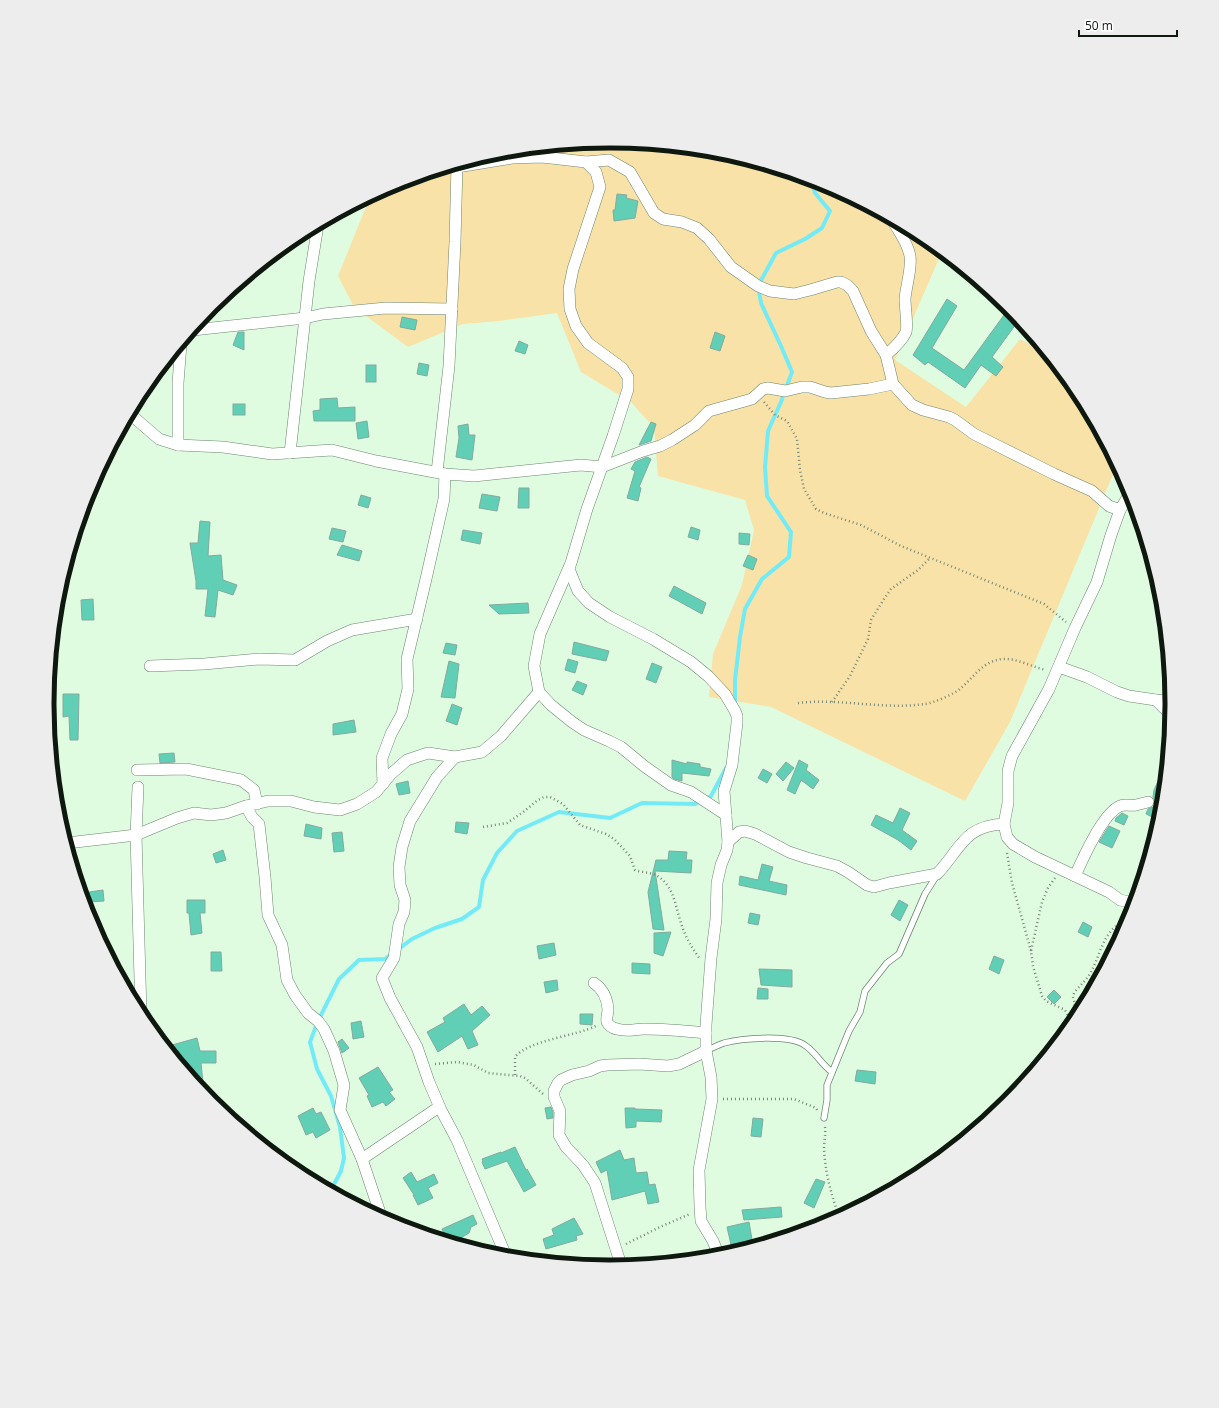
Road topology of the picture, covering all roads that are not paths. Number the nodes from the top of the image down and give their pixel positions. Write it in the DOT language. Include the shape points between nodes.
graph roads {
  1 [pos="491,161"];
  2 [pos="586,162"];
  3 [pos="455,170"];
  4 [pos="898,230"];
  5 [pos="317,232"];
  6 [pos="452,309"];
  7 [pos="305,318"];
  8 [pos="200,329"];
  9 [pos="180,352"];
  10 [pos="886,355"];
  11 [pos="893,384"];
  12 [pos="134,417"];
  13 [pos="178,445"];
  14 [pos="290,453"];
  15 [pos="602,467"];
  16 [pos="441,473"];
  17 [pos="1126,499"];
  18 [pos="1120,510"];
  19 [pos="569,569"];
  20 [pos="417,620"];
  21 [pos="150,666"];
  22 [pos="1058,669"];
  23 [pos="539,692"];
  24 [pos="1156,700"];
  25 [pos="1165,701"];
  26 [pos="1165,709"];
  27 [pos="455,757"];
  28 [pos="137,770"];
  29 [pos="383,784"];
  30 [pos="138,787"];
  31 [pos="1148,802"];
  32 [pos="251,805"];
  33 [pos="726,815"];
  34 [pos="1004,824"];
  35 [pos="136,835"];
  36 [pos="72,842"];
  37 [pos="728,842"];
  38 [pos="937,874"];
  39 [pos="1075,876"];
  40 [pos="1129,902"];
  41 [pos="594,983"];
  42 [pos="141,1002"];
  43 [pos="706,1033"];
  44 [pos="706,1051"];
  45 [pos="832,1072"];
  46 [pos="440,1107"];
  47 [pos="824,1118"];
  48 [pos="362,1159"];
  49 [pos="378,1209"];
  50 [pos="503,1249"];
  51 [pos="716,1249"];
  52 [pos="619,1259"];
  1 -- 2 [label="street" via="542,157"];
  2 -- 10 [label="street" via="609,160 630,172 654,213 663,219 697,228 731,267 770,292 794,294 837,282 847,285 853,291 871,331"];
  2 -- 15 [label="street" via="596,172 600,187 573,269 569,289 570,309 576,326 588,343 622,368 628,377 628,389"];
  3 -- 6 [label="street"];
  4 -- 10 [label="street" via="910,256 905,299 906,331 902,339"];
  5 -- 7 [label="street"];
  6 -- 7 [label="street" via="386,308"];
  6 -- 16 [label="street"];
  7 -- 8 [label="street"];
  7 -- 14 [label="street"];
  9 -- 13 [label="street"];
  10 -- 11 [label="street"];
  11 -- 15 [label="street" via="844,392 825,392 810,387 785,391 763,389 752,399 709,412 666,443"];
  11 -- 18 [label="street" via="912,405 955,420 974,434 1092,491 1109,506"];
  12 -- 13 [label="street" via="159,439"];
  13 -- 14 [label="street" via="223,447 272,454"];
  14 -- 16 [label="street" via="332,450"];
  15 -- 16 [label="street" via="581,465 474,476"];
  15 -- 19 [label="street"];
  16 -- 20 [label="street" via="444,499"];
  17 -- 18 [label="street"];
  18 -- 22 [label="street" via="1097,582"];
  19 -- 23 [label="street" via="540,634 534,666"];
  19 -- 33 [label="street" via="578,591 589,603 691,662 725,694 735,710 738,723 732,765 724,791"];
  20 -- 21 [label="street" via="352,630 295,660 259,659"];
  20 -- 29 [label="street" via="407,658 408,689 402,714 382,758"];
  22 -- 24 [label="street" via="1087,677 1129,696"];
  22 -- 34 [label="street" via="1012,756"];
  23 -- 27 [label="street" via="501,736 482,752"];
  23 -- 33 [label="street" via="551,705 584,730 621,747 671,785 691,792"];
  24 -- 25 [label="street"];
  24 -- 26 [label="street"];
  27 -- 29 [label="street" via="428,753 406,760"];
  27 -- 46 [label="street" via="437,777 410,821 399,866 400,885 405,900 404,912 399,924 394,958 382,978 417,1047"];
  28 -- 32 [label="street" via="186,770 241,780 254,790"];
  29 -- 32 [label="street" via="376,792 340,810 292,801 268,801"];
  30 -- 35 [label="street"];
  31 -- 39 [label="street" via="1121,805 1107,817"];
  32 -- 35 [label="street" via="226,813 194,813"];
  32 -- 48 [label="street" via="252,817 259,824 268,915 282,945 287,980 308,1013 324,1029 334,1051 344,1085 340,1110"];
  33 -- 37 [label="street"];
  34 -- 38 [label="street" via="991,824 979,828 965,839"];
  34 -- 39 [label="street" via="1007,836 1013,844"];
  35 -- 36 [label="street"];
  35 -- 42 [label="street"];
  37 -- 38 [label="street" via="739,832 755,834 789,852 837,866 867,886 874,887"];
  37 -- 43 [label="street" via="717,883"];
  38 -- 45 [label="lane" via="925,894 899,954 887,963 865,991 860,1012"];
  39 -- 40 [label="street" via="1120,900"];
  41 -- 43 [label="street" via="602,989 605,997 608,1010 606,1020 616,1029"];
  43 -- 44 [label="street"];
  44 -- 45 [label="lane" via="724,1043 743,1039 790,1040 807,1046"];
  44 -- 51 [label="street" via="712,1099 699,1170 700,1210 702,1221"];
  44 -- 52 [label="street" via="679,1064 668,1066 600,1066 561,1080 554,1091 560,1111 560,1135 566,1147 595,1183"];
  45 -- 47 [label="lane" via="827,1084"];
  46 -- 48 [label="street"];
  46 -- 50 [label="street" via="460,1147"];
  48 -- 49 [label="street"];
}
